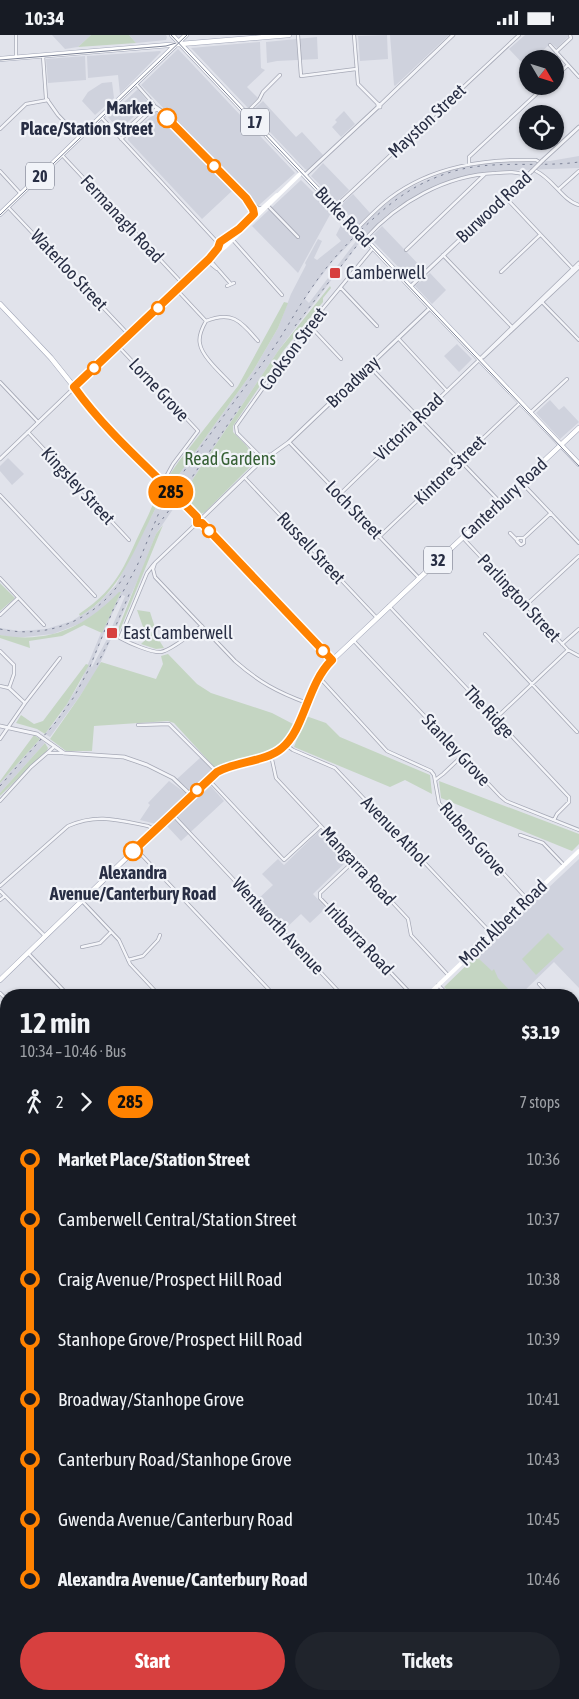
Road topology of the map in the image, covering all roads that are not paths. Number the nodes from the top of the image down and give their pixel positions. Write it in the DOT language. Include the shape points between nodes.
graph roads {
  1 [pos="16,35"];
  2 [pos="172,35"];
  3 [pos="186,35"];
  4 [pos="289,35"];
  5 [pos="298,35"];
  6 [pos="354,35"];
  7 [pos="453,35"];
  8 [pos="519,35"];
  9 [pos="570,35"];
  10 [pos="275,36"];
  11 [pos="178,44"];
  12 [pos="550,45"];
  13 [pos="554,50"];
  14 [pos="558,50"];
  15 [pos="43,56"];
  16 [pos="16,58"];
  17 [pos="0,59"];
  18 [pos="564,61"];
  19 [pos="568,65"];
  20 [pos="356,69"];
  21 [pos="564,69"];
  22 [pos="280,75"];
  23 [pos="579,77"];
  24 [pos="136,84"];
  25 [pos="535,95"];
  26 [pos="48,101"];
  27 [pos="153,105"];
  28 [pos="378,105"];
  29 [pos="158,110"];
  30 [pos="163,113"];
  31 [pos="246,113"];
  32 [pos="101,117"];
  33 [pos="139,120"];
  34 [pos="579,127"];
  35 [pos="0,129"];
  36 [pos="80,137"];
  37 [pos="120,137"];
  38 [pos="62,155"];
  39 [pos="541,162"];
  40 [pos="469,164"];
  41 [pos="0,171"];
  42 [pos="536,171"];
  43 [pos="579,171"];
  44 [pos="486,173"];
  45 [pos="304,174"];
  46 [pos="527,176"];
  47 [pos="559,189"];
  48 [pos="21,194"];
  49 [pos="505,197"];
  50 [pos="248,201"];
  51 [pos="267,205"];
  52 [pos="579,205"];
  53 [pos="8,206"];
  54 [pos="335,207"];
  55 [pos="253,209"];
  56 [pos="262,209"];
  57 [pos="257,213"];
  58 [pos="0,214"];
  59 [pos="252,217"];
  60 [pos="249,222"];
  61 [pos="356,230"];
  62 [pos="540,235"];
  63 [pos="212,236"];
  64 [pos="298,237"];
  65 [pos="230,238"];
  66 [pos="364,239"];
  67 [pos="224,241"];
  68 [pos="223,246"];
  69 [pos="373,248"];
  70 [pos="406,250"];
  71 [pos="443,255"];
  72 [pos="208,260"];
  73 [pos="578,266"];
  74 [pos="574,270"];
  75 [pos="501,272"];
  76 [pos="183,284"];
  77 [pos="227,286"];
  78 [pos="341,287"];
  79 [pos="410,287"];
  80 [pos="176,290"];
  81 [pos="282,295"];
  82 [pos="541,301"];
  83 [pos="0,304"];
  84 [pos="430,308"];
  85 [pos="206,321"];
  86 [pos="309,325"];
  87 [pos="376,325"];
  88 [pos="513,328"];
  89 [pos="129,335"];
  90 [pos="398,338"];
  91 [pos="579,340"];
  92 [pos="258,341"];
  93 [pos="118,345"];
  94 [pos="341,359"];
  95 [pos="479,360"];
  96 [pos="369,366"];
  97 [pos="566,379"];
  98 [pos="0,382"];
  99 [pos="232,385"];
  100 [pos="74,387"];
  101 [pos="447,391"];
  102 [pos="520,403"];
  103 [pos="530,413"];
  104 [pos="419,418"];
  105 [pos="38,423"];
  106 [pos="579,428"];
  107 [pos="28,432"];
  108 [pos="289,442"];
  109 [pos="561,445"];
  110 [pos="255,451"];
  111 [pos="262,458"];
  112 [pos="0,459"];
  113 [pos="257,461"];
  114 [pos="460,461"];
  115 [pos="579,464"];
  116 [pos="245,478"];
  117 [pos="521,482"];
  118 [pos="162,484"];
  119 [pos="0,495"];
  120 [pos="339,495"];
  121 [pos="500,502"];
  122 [pos="550,513"];
  123 [pos="199,520"];
  124 [pos="510,533"];
  125 [pos="379,537"];
  126 [pos="462,537"];
  127 [pos="524,538"];
  128 [pos="129,540"];
  129 [pos="517,540"];
  130 [pos="579,543"];
  131 [pos="579,556"];
  132 [pos="156,563"];
  133 [pos="0,578"];
  134 [pos="419,578"];
  135 [pos="95,596"];
  136 [pos="18,598"];
  137 [pos="526,605"];
  138 [pos="389,606"];
  139 [pos="0,615"];
  140 [pos="376,618"];
  141 [pos="44,625"];
  142 [pos="202,626"];
  143 [pos="579,629"];
  144 [pos="485,634"];
  145 [pos="353,640"];
  146 [pos="562,644"];
  147 [pos="568,650"];
  148 [pos="0,651"];
  149 [pos="579,656"];
  150 [pos="60,658"];
  151 [pos="332,660"];
  152 [pos="318,676"];
  153 [pos="532,685"];
  154 [pos="0,686"];
  155 [pos="9,689"];
  156 [pos="25,703"];
  157 [pos="307,703"];
  158 [pos="495,719"];
  159 [pos="138,725"];
  160 [pos="0,726"];
  161 [pos="8,727"];
  162 [pos="577,733"];
  163 [pos="0,739"];
  164 [pos="286,745"];
  165 [pos="54,747"];
  166 [pos="48,753"];
  167 [pos="64,753"];
  168 [pos="271,755"];
  169 [pos="462,756"];
  170 [pos="217,772"];
  171 [pos="443,774"];
  172 [pos="434,775"];
  173 [pos="208,779"];
  174 [pos="435,780"];
  175 [pos="192,795"];
  176 [pos="0,801"];
  177 [pos="172,814"];
  178 [pos="554,820"];
  179 [pos="321,826"];
  180 [pos="155,830"];
  181 [pos="579,830"];
  182 [pos="520,835"];
  183 [pos="136,849"];
  184 [pos="579,851"];
  185 [pos="354,861"];
  186 [pos="564,865"];
  187 [pos="0,886"];
  188 [pos="0,891"];
  189 [pos="5,896"];
  190 [pos="528,900"];
  191 [pos="0,901"];
  192 [pos="82,901"];
  193 [pos="111,932"];
  194 [pos="492,934"];
  195 [pos="160,935"];
  196 [pos="45,936"];
  197 [pos="82,947"];
  198 [pos="28,953"];
  199 [pos="128,960"];
  200 [pos="448,975"];
  201 [pos="0,980"];
  202 [pos="539,984"];
  203 [pos="438,985"];
  204 [pos="62,989"];
  205 [pos="153,989"];
  206 [pos="268,989"];
  207 [pos="336,989"];
  208 [pos="406,989"];
  209 [pos="434,989"];
  210 [pos="442,989"];
  211 [pos="544,989"];
  1 -- 16 [label="street"];
  2 -- 11 [label="main road, Burke Road / 17"];
  3 -- 11 [label="main road, 20"];
  4 -- 10 [label="main road"];
  5 -- 20 [label="street" via="301,76"];
  6 -- 20 [label="street"];
  7 -- 28 [label="street"];
  8 -- 54 [label="street, Mayston Street"];
  9 -- 14 [label="street"];
  10 -- 11 [label="main road"];
  11 -- 15 [label="main road"];
  11 -- 24 [label="main road, 20"];
  11 -- 31 [label="main road, Burke Road / 17"];
  12 -- 13 [label="street"];
  15 -- 16 [label="main road"];
  15 -- 26 [label="street"];
  16 -- 17 [label="main road"];
  18 -- 19 [label="street"];
  19 -- 21 [label="street"];
  19 -- 23 [label="street"];
  20 -- 28 [label="street" via="358,84"];
  22 -- 31 [label="street"];
  24 -- 27 [label="street"];
  24 -- 32 [label="main road, 20"];
  25 -- 40 [label="street" via="469,157"];
  26 -- 35 [label="street" via="26,104"];
  26 -- 36 [label="street"];
  27 -- 29 [label="street"];
  27 -- 30 [label="street"];
  27 -- 33 [label="street"];
  28 -- 45 [label="street"];
  29 -- 30 [label="street"];
  29 -- 33 [label="street"];
  30 -- 50 [label="street"];
  31 -- 45 [label="main road, Burke Road / 17"];
  32 -- 36 [label="main road, 20"];
  32 -- 37 [label="street"];
  33 -- 37 [label="street"];
  34 -- 39 [label="street, Burwood Road"];
  36 -- 38 [label="main road, 20"];
  37 -- 63 [label="street"];
  38 -- 48 [label="main road, 20"];
  38 -- 76 [label="street, Fermanagh Road"];
  39 -- 40 [label="street" via="500,160"];
  39 -- 46 [label="street, Burwood Road, bridge"];
  40 -- 61 [label="street" via="437,174 401,191"];
  41 -- 48 [label="street"];
  42 -- 47 [label="street"];
  43 -- 47 [label="street"];
  44 -- 46 [label="street" via="518,172"];
  44 -- 66 [label="street" via="439,186 416,197 385,218"];
  44 -- 70 [label="street"];
  45 -- 51 [label="main road"];
  45 -- 54 [label="main road, Burke Road / 17"];
  46 -- 49 [label="street, Burwood Road"];
  47 -- 52 [label="street" via="572,203"];
  48 -- 53 [label="main road, 20"];
  49 -- 62 [label="street"];
  49 -- 71 [label="street, Burwood Road"];
  50 -- 55 [label="street"];
  50 -- 56 [label="street"];
  51 -- 56 [label="main road"];
  51 -- 64 [label="street"];
  53 -- 58 [label="main road, 20"];
  53 -- 89 [label="street, Waterloo Street"];
  54 -- 61 [label="main road, Burke Road / 17"];
  55 -- 57 [label="street"];
  55 -- 59 [label="street"];
  56 -- 57 [label="main road"];
  56 -- 60 [label="main road"];
  57 -- 59 [label="main road"];
  59 -- 60 [label="main road"];
  60 -- 65 [label="main road"];
  61 -- 66 [label="main road, Burke Road / 17, bridge"];
  62 -- 74 [label="street"];
  62 -- 75 [label="street"];
  63 -- 67 [label="street"];
  63 -- 68 [label="street"];
  65 -- 67 [label="main road"];
  65 -- 68 [label="main road"];
  65 -- 81 [label="street"];
  66 -- 69 [label="main road, Burke Road / 17"];
  67 -- 68 [label="main road"];
  68 -- 72 [label="main road"];
  69 -- 78 [label="street, Cookson Street"];
  69 -- 79 [label="main road, Burke Road / 17"];
  71 -- 79 [label="street, Burwood Road"];
  71 -- 88 [label="street"];
  72 -- 76 [label="main road"];
  72 -- 77 [label="street" via="232,283"];
  73 -- 74 [label="street, Victoria Road"];
  74 -- 82 [label="street, Victoria Road"];
  76 -- 80 [label="main road"];
  78 -- 86 [label="street, Cookson Street"];
  78 -- 87 [label="street"];
  79 -- 84 [label="main road, Burke Road / 17"];
  80 -- 85 [label="street"];
  80 -- 89 [label="main road"];
  82 -- 88 [label="street, Victoria Road"];
  82 -- 91 [label="street"];
  83 -- 100 [label="main road"];
  84 -- 90 [label="street, Broadway"];
  84 -- 95 [label="main road, Burke Road / 17"];
  85 -- 92 [label="street" via="230,316 242,323"];
  85 -- 99 [label="street" via="200,333 204,354"];
  86 -- 94 [label="street"];
  86 -- 110 [label="street, Cookson Street" via="236,426 237,433"];
  88 -- 95 [label="street, Victoria Road"];
  89 -- 93 [label="main road"];
  90 -- 96 [label="street, Broadway"];
  90 -- 101 [label="street"];
  93 -- 100 [label="main road"];
  93 -- 118 [label="street, Lorne Grove" via="198,431"];
  95 -- 101 [label="street, Victoria Road"];
  95 -- 102 [label="main road, Burke Road / 17"];
  96 -- 104 [label="street"];
  96 -- 108 [label="street, Broadway"];
  97 -- 103 [label="street"];
  98 -- 105 [label="street"];
  100 -- 105 [label="street"];
  100 -- 118 [label="main road"];
  101 -- 104 [label="street, Victoria Road"];
  102 -- 103 [label="main road, Burke Road / 17"];
  102 -- 114 [label="street, Kintore Street"];
  103 -- 109 [label="main road, Burke Road / 17"];
  104 -- 114 [label="street"];
  104 -- 120 [label="street, Victoria Road"];
  105 -- 107 [label="street"];
  106 -- 109 [label="main road, Canterbury Road"];
  107 -- 112 [label="street"];
  107 -- 128 [label="street, Kingsley Street"];
  108 -- 111 [label="street, Broadway"];
  108 -- 120 [label="street, Loch Street"];
  109 -- 115 [label="main road, Burke Road / 17"];
  109 -- 117 [label="main road, Canterbury Road / 32"];
  110 -- 111 [label="street, Cookson Street"];
  110 -- 113 [label="street"];
  111 -- 113 [label="street, Broadway"];
  111 -- 113 [label="street, Broadway" via="263,464"];
  113 -- 116 [label="street, Broadway"];
  114 -- 121 [label="street"];
  114 -- 125 [label="street, Kintore Street"];
  116 -- 123 [label="street, Broadway"];
  116 -- 140 [label="street, Russell Street"];
  117 -- 121 [label="main road, Canterbury Road / 32"];
  117 -- 122 [label="street"];
  118 -- 123 [label="main road, bridge"];
  119 -- 135 [label="street"];
  120 -- 125 [label="street, Loch Street"];
  121 -- 126 [label="main road, Canterbury Road / 32"];
  122 -- 127 [label="street"];
  122 -- 130 [label="street"];
  123 -- 132 [label="street, Broadway"];
  123 -- 151 [label="main road"];
  124 -- 129 [label="street"];
  125 -- 134 [label="street, Loch Street"];
  126 -- 134 [label="main road, Canterbury Road / 32"];
  126 -- 137 [label="street, Parlington Street"];
  127 -- 129 [label="street"];
  127 -- 129 [label="street" via="522,545"];
  131 -- 137 [label="street"];
  132 -- 142 [label="street" via="153,569 155,577"];
  132 -- 142 [label="street, Broadway" via="147,573 120,638 150,650 162,651"];
  133 -- 136 [label="street"];
  134 -- 138 [label="main road, Canterbury Road / 32"];
  136 -- 139 [label="street"];
  136 -- 141 [label="street"];
  137 -- 146 [label="street, Parlington Street"];
  138 -- 140 [label="main road, Canterbury Road / 32"];
  138 -- 158 [label="street, The Ridge"];
  140 -- 145 [label="main road, Canterbury Road / 32"];
  142 -- 157 [label="street" via="249,673 274,690"];
  143 -- 146 [label="street"];
  144 -- 153 [label="street"];
  145 -- 151 [label="main road, Canterbury Road / 32"];
  145 -- 169 [label="street, Stanley Grove"];
  146 -- 147 [label="street, Parlington Street"];
  147 -- 149 [label="street, Parlington Street"];
  147 -- 153 [label="street"];
  148 -- 155 [label="street" via="14,665"];
  150 -- 156 [label="street"];
  151 -- 152 [label="main road, Canterbury Road / 32"];
  152 -- 157 [label="main road, Canterbury Road / 32"];
  152 -- 172 [label="street" via="387,751"];
  153 -- 158 [label="street"];
  153 -- 162 [label="street"];
  154 -- 155 [label="street"];
  155 -- 156 [label="street"];
  156 -- 161 [label="street"];
  157 -- 164 [label="main road, Canterbury Road / 32"];
  158 -- 178 [label="street, The Ridge" via="569,797 569,803"];
  159 -- 170 [label="street" via="169,724"];
  160 -- 161 [label="street"];
  161 -- 163 [label="street"];
  161 -- 165 [label="street" via="37,734"];
  164 -- 168 [label="main road, Canterbury Road / 32"];
  164 -- 194 [label="street, Avenue Athol" via="335,768"];
  165 -- 166 [label="street"];
  165 -- 167 [label="street"];
  166 -- 167 [label="street"];
  166 -- 176 [label="street"];
  167 -- 175 [label="street" via="124,757 173,778"];
  168 -- 170 [label="main road, Canterbury Road / 32"];
  168 -- 179 [label="street, Mangarra Road" via="276,777"];
  169 -- 171 [label="street"];
  169 -- 178 [label="street, Stanley Grove" via="506,801"];
  170 -- 173 [label="main road, Canterbury Road / 32"];
  171 -- 172 [label="street"];
  171 -- 174 [label="street"];
  172 -- 174 [label="street, Rubens Grove"];
  173 -- 175 [label="main road, Canterbury Road / 32"];
  173 -- 179 [label="street" via="284,860"];
  174 -- 190 [label="street, Rubens Grove" via="439,803"];
  175 -- 177 [label="main road, Canterbury Road / 32"];
  177 -- 180 [label="main road, Canterbury Road / 32"];
  177 -- 207 [label="street, Wentworth Avenue"];
  178 -- 181 [label="street, Stanley Grove"];
  179 -- 185 [label="street, Mangarra Road"];
  180 -- 183 [label="main road, Canterbury Road / 32"];
  180 -- 187 [label="street" via="102,817 80,820 68,826"];
  182 -- 186 [label="street" via="543,843"];
  183 -- 192 [label="main road, Canterbury Road / 32"];
  183 -- 206 [label="street"];
  184 -- 186 [label="main road, Mont Albert Road"];
  185 -- 200 [label="street, Mangarra Road" via="408,919 411,935"];
  185 -- 208 [label="street, Irilbarra Road" via="320,893 320,898"];
  186 -- 190 [label="main road, Mont Albert Road"];
  188 -- 189 [label="street"];
  189 -- 191 [label="street"];
  189 -- 196 [label="street"];
  190 -- 194 [label="main road, Mont Albert Road"];
  192 -- 193 [label="street"];
  192 -- 196 [label="main road, Canterbury Road / 32"];
  193 -- 197 [label="street" via="100,943"];
  193 -- 199 [label="street" via="119,940"];
  194 -- 200 [label="main road, Mont Albert Road"];
  195 -- 199 [label="street" via="143,956"];
  196 -- 198 [label="main road, Canterbury Road / 32"];
  198 -- 201 [label="main road, Canterbury Road / 32"];
  198 -- 204 [label="street"];
  199 -- 205 [label="street"];
  200 -- 203 [label="main road, Mont Albert Road"];
  202 -- 211 [label="street"];
  203 -- 209 [label="main road, Mont Albert Road"];
  203 -- 210 [label="street"];
}
